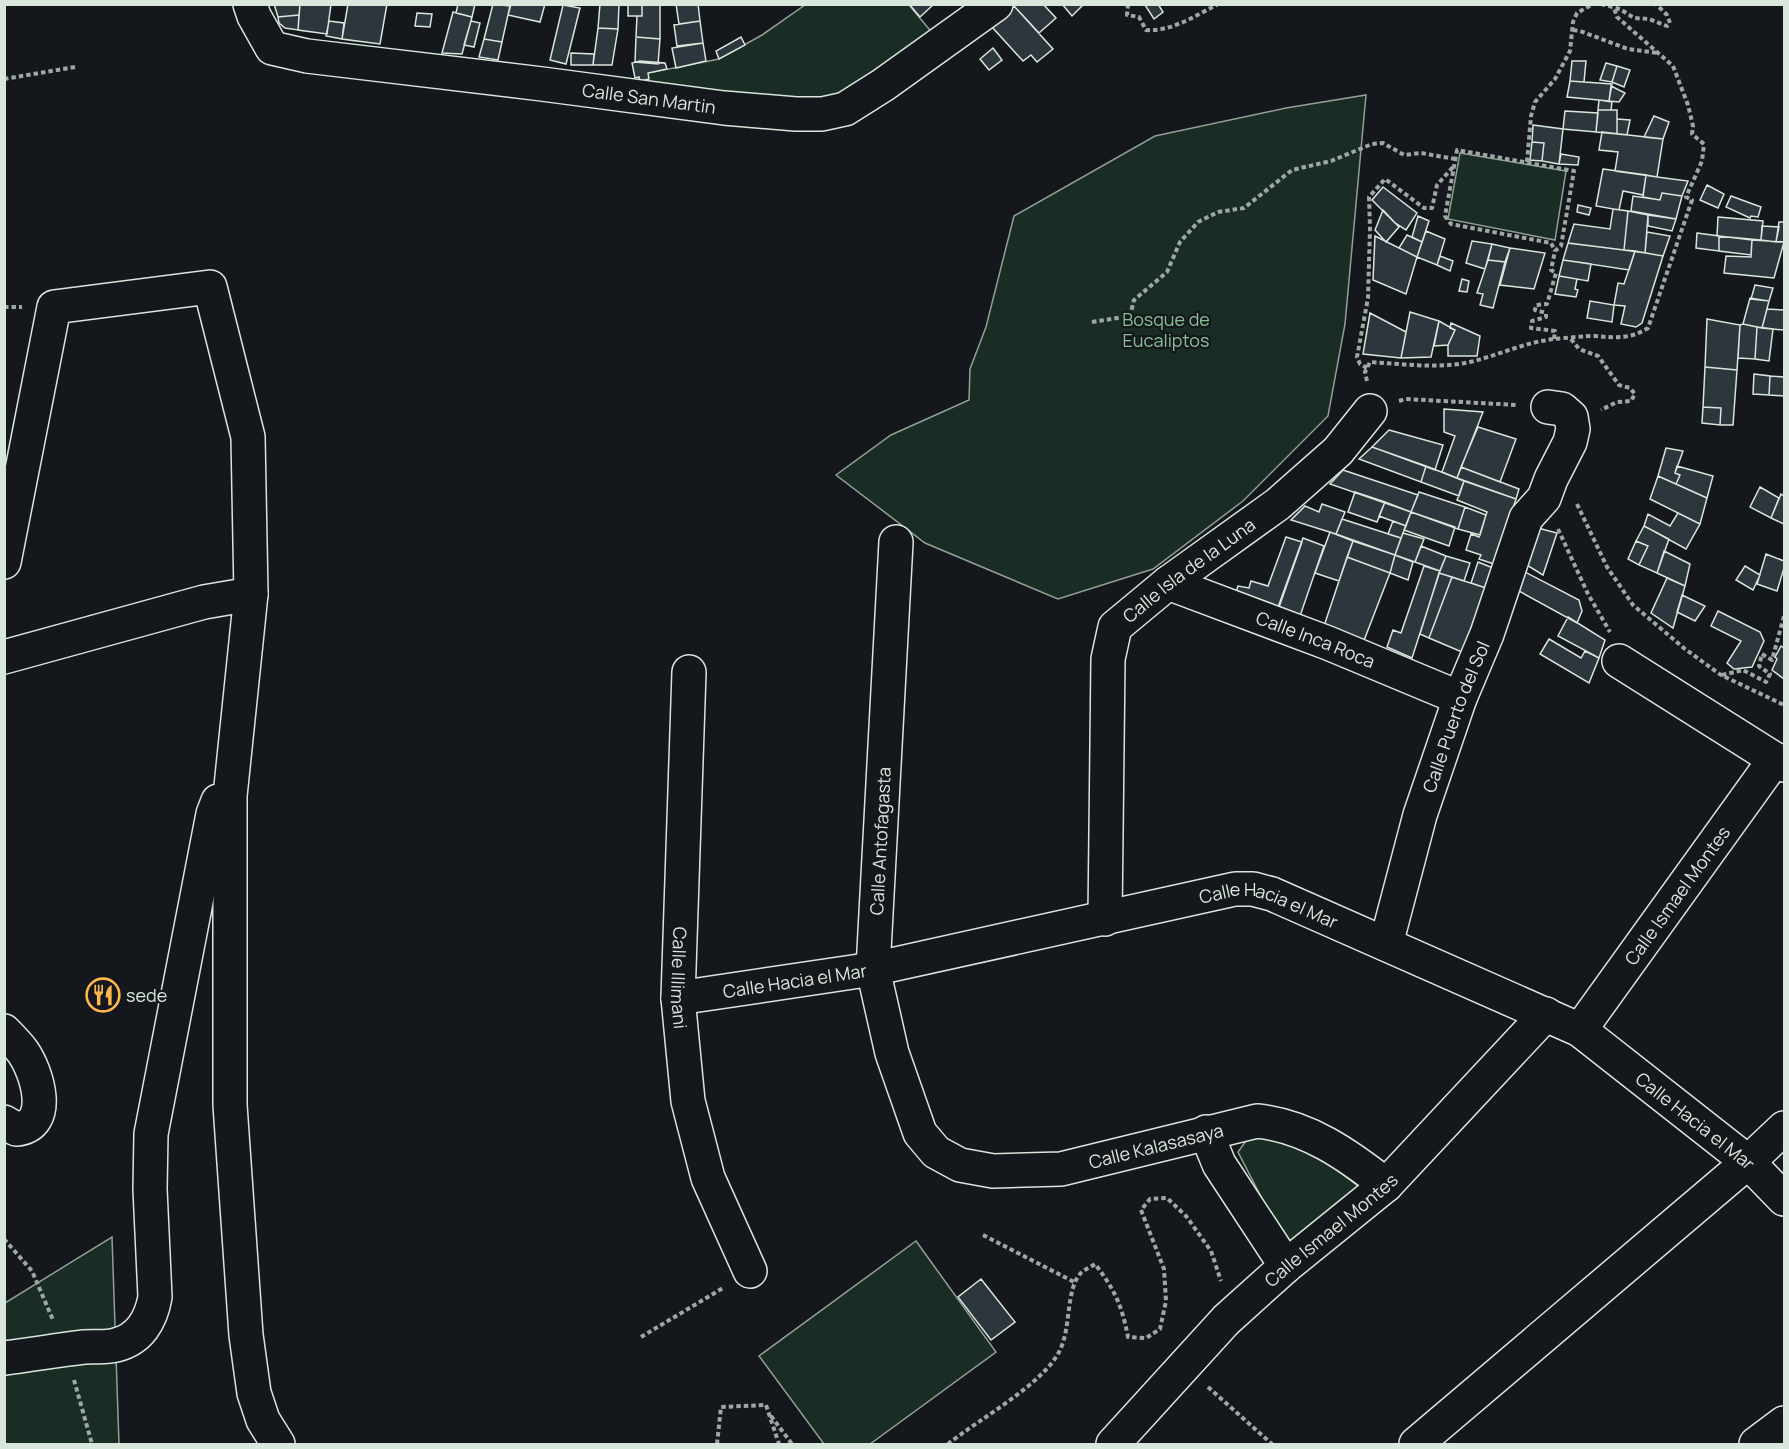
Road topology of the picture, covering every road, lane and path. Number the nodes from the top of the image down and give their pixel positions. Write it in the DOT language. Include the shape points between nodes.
graph roads {
  1 [pos="250,4"];
  2 [pos="996,4"];
  3 [pos="1128,4"];
  4 [pos="1218,4"];
  5 [pos="1593,4"];
  6 [pos="1601,4"];
  7 [pos="1656,4"];
  8 [pos="1614,8"];
  9 [pos="1573,30"];
  10 [pos="1659,53"];
  11 [pos="75,67"];
  12 [pos="4,79"];
  13 [pos="1455,159"];
  14 [pos="1527,162"];
  15 [pos="1454,166"];
  16 [pos="1555,250"];
  17 [pos="1092,322"];
  18 [pos="1554,339"];
  19 [pos="1571,339"];
  20 [pos="1367,368"];
  21 [pos="1548,407"];
  22 [pos="1370,411"];
  23 [pos="1573,429"];
  24 [pos="1560,499"];
  25 [pos="896,542"];
  26 [pos="4,562"];
  27 [pos="1168,584"];
  28 [pos="251,594"];
  29 [pos="1785,616"];
  30 [pos="4,657"];
  31 [pos="1619,661"];
  32 [pos="689,672"];
  33 [pos="1721,675"];
  34 [pos="1460,698"];
  35 [pos="1785,705"];
  36 [pos="1780,762"];
  37 [pos="230,796"];
  38 [pos="1105,919"];
  39 [pos="1386,944"];
  40 [pos="873,969"];
  41 [pos="678,998"];
  42 [pos="1546,1014"];
  43 [pos="1580,1030"];
  44 [pos="4,1031"];
  45 [pos="4,1122"];
  46 [pos="1785,1128"];
  47 [pos="1206,1132"];
  48 [pos="920,1133"];
  49 [pos="1748,1162"];
  50 [pos="1386,1185"];
  51 [pos="1785,1199"];
  52 [pos="983,1235"];
  53 [pos="1286,1266"];
  54 [pos="750,1271"];
  55 [pos="1076,1282"];
  56 [pos="1226,1320"];
  57 [pos="641,1337"];
  58 [pos="4,1359"];
  59 [pos="1184,1367"];
  60 [pos="769,1413"];
  61 [pos="1785,1423"];
  62 [pos="278,1444"];
  63 [pos="717,1444"];
  64 [pos="779,1444"];
  65 [pos="792,1444"];
  66 [pos="948,1444"];
  67 [pos="1113,1444"];
  68 [pos="1272,1444"];
  69 [pos="1416,1444"];
  70 [pos="1756,1444"];
  1 -- 2 [label="street, Calle San Martin" via="272,48 307,56 796,114 845,109"];
  3 -- 4 [label="path" via="1127,15 1138,17 1146,30 1156,31"];
  5 -- 9 [label="path" via="1577,13"];
  6 -- 8 [label="path"];
  7 -- 8 [label="path" via="1667,15 1667,26 1634,18"];
  8 -- 10 [label="path" via="1617,18"];
  9 -- 10 [label="path" via="1628,50"];
  9 -- 14 [label="path" via="1570,51 1555,79 1535,102"];
  10 -- 19 [label="path" via="1673,66 1688,105 1692,134 1704,144 1702,160 1686,197 1692,200 1648,328 1627,337"];
  11 -- 12 [label="path"];
  13 -- 14 [label="path" via="1457,150"];
  13 -- 15 [label="path"];
  13 -- 17 [label="path" via="1421,153 1404,155 1383,143 1292,170 1244,208 1218,212 1198,222 1180,242 1167,272 1134,300 1130,316"];
  14 -- 16 [label="path" via="1574,171 1561,246"];
  15 -- 16 [label="path" via="1445,216 1451,224 1551,243"];
  15 -- 20 [label="path" via="1437,185 1432,208 1424,208 1384,179 1369,197 1368,297 1358,357"];
  16 -- 18 [label="path" via="1551,270 1556,273 1547,304 1536,304 1535,310 1546,313 1546,317 1532,321 1531,328 1555,331"];
  18 -- 19 [label="path"];
  18 -- 20 [label="path" via="1468,362 1400,366 1370,362"];
  19 -- 23 [label="path" via="1579,349 1598,356 1619,385 1635,394 1631,400 1609,406"];
  20 -- 22 [label="path"];
  21 -- 22 [label="path" via="1405,399"];
  21 -- 23 [label="street" via="1562,409 1571,417"];
  22 -- 27 [label="street, Calle Isla de la Luna" via="1338,450 1278,504"];
  23 -- 24 [label="street, Calle Puerto del Sol" via="1551,479"];
  24 -- 31 [label="path" via="1588,594 1611,636"];
  24 -- 33 [label="path" via="1633,605"];
  24 -- 34 [label="street, Calle Puerto del Sol" via="1526,518 1487,634"];
  25 -- 40 [label="street, Calle Antofagasta"];
  26 -- 28 [label="street" via="54,307 210,287 248,437"];
  27 -- 34 [label="street, Calle Inca Roca" via="1328,643"];
  27 -- 38 [label="street, Calle Isla de la Luna" via="1115,627 1108,659"];
  28 -- 30 [label="street" via="204,602"];
  28 -- 37 [label="street"];
  29 -- 33 [label="path" via="1772,660 1762,654 1759,666 1770,674 1766,682 1743,670"];
  31 -- 36 [label="street"];
  32 -- 41 [label="street, Calle Illimani"];
  33 -- 35 [label="path"];
  34 -- 39 [label="street, Calle Puerto del Sol" via="1420,814"];
  36 -- 43 [label="street, Calle Ismael Montes"];
  37 -- 58 [label="street" via="217,802 213,814 151,1134 156,1297 153,1310 141,1331 116,1345"];
  37 -- 62 [label="street" via="230,1105 246,1335 254,1393 263,1420"];
  38 -- 39 [label="street, Calle Hacia el Mar" via="1235,889 1253,889"];
  38 -- 40 [label="street, Calle Hacia el Mar"];
  39 -- 42 [label="street, Calle Hacia el Mar"];
  40 -- 41 [label="street, Calle Hacia el Mar"];
  40 -- 48 [label="street, Calle Antofagasta" via="892,1053"];
  41 -- 54 [label="street, Calle Illimani" via="688,1101 705,1167"];
  42 -- 43 [label="street, Calle Hacia el Mar"];
  42 -- 50 [label="street, Calle Ismael Montes"];
  43 -- 49 [label="street, Calle Hacia el Mar"];
  44 -- 45 [label="street" via="24,1052 35,1076 39,1106 37,1117 26,1127 16,1129"];
  46 -- 49 [label="street"];
  47 -- 48 [label="street, Calle Kalasasaya" via="1060,1169 993,1171 960,1165 936,1152"];
  47 -- 50 [label="street, Calle Kalasasaya" via="1257,1121 1279,1123 1352,1159"];
  47 -- 53 [label="street" via="1219,1164"];
  49 -- 51 [label="street, Calle Hacia el Mar"];
  49 -- 69 [label="street"];
  50 -- 53 [label="street, Calle Ismael Montes"];
  52 -- 55 [label="path"];
  53 -- 56 [label="street, Calle Ismael Montes"];
  54 -- 57 [label="path"];
  55 -- 56 [label="path" via="1080,1274 1095,1264 1122,1309 1128,1337 1146,1338 1160,1329 1166,1301 1164,1269 1141,1210 1150,1199 1167,1198 1186,1216 1211,1251 1221,1281"];
  55 -- 66 [label="path" via="1060,1350 1041,1377"];
  56 -- 59 [label="street, Calle Ismael Montes"];
  59 -- 67 [label="street, Calle Ismael Montes"];
  59 -- 68 [label="path"];
  60 -- 63 [label="path" via="766,1405 721,1407"];
  60 -- 64 [label="path"];
  60 -- 65 [label="path"];
  61 -- 70 [label="street"];
}
